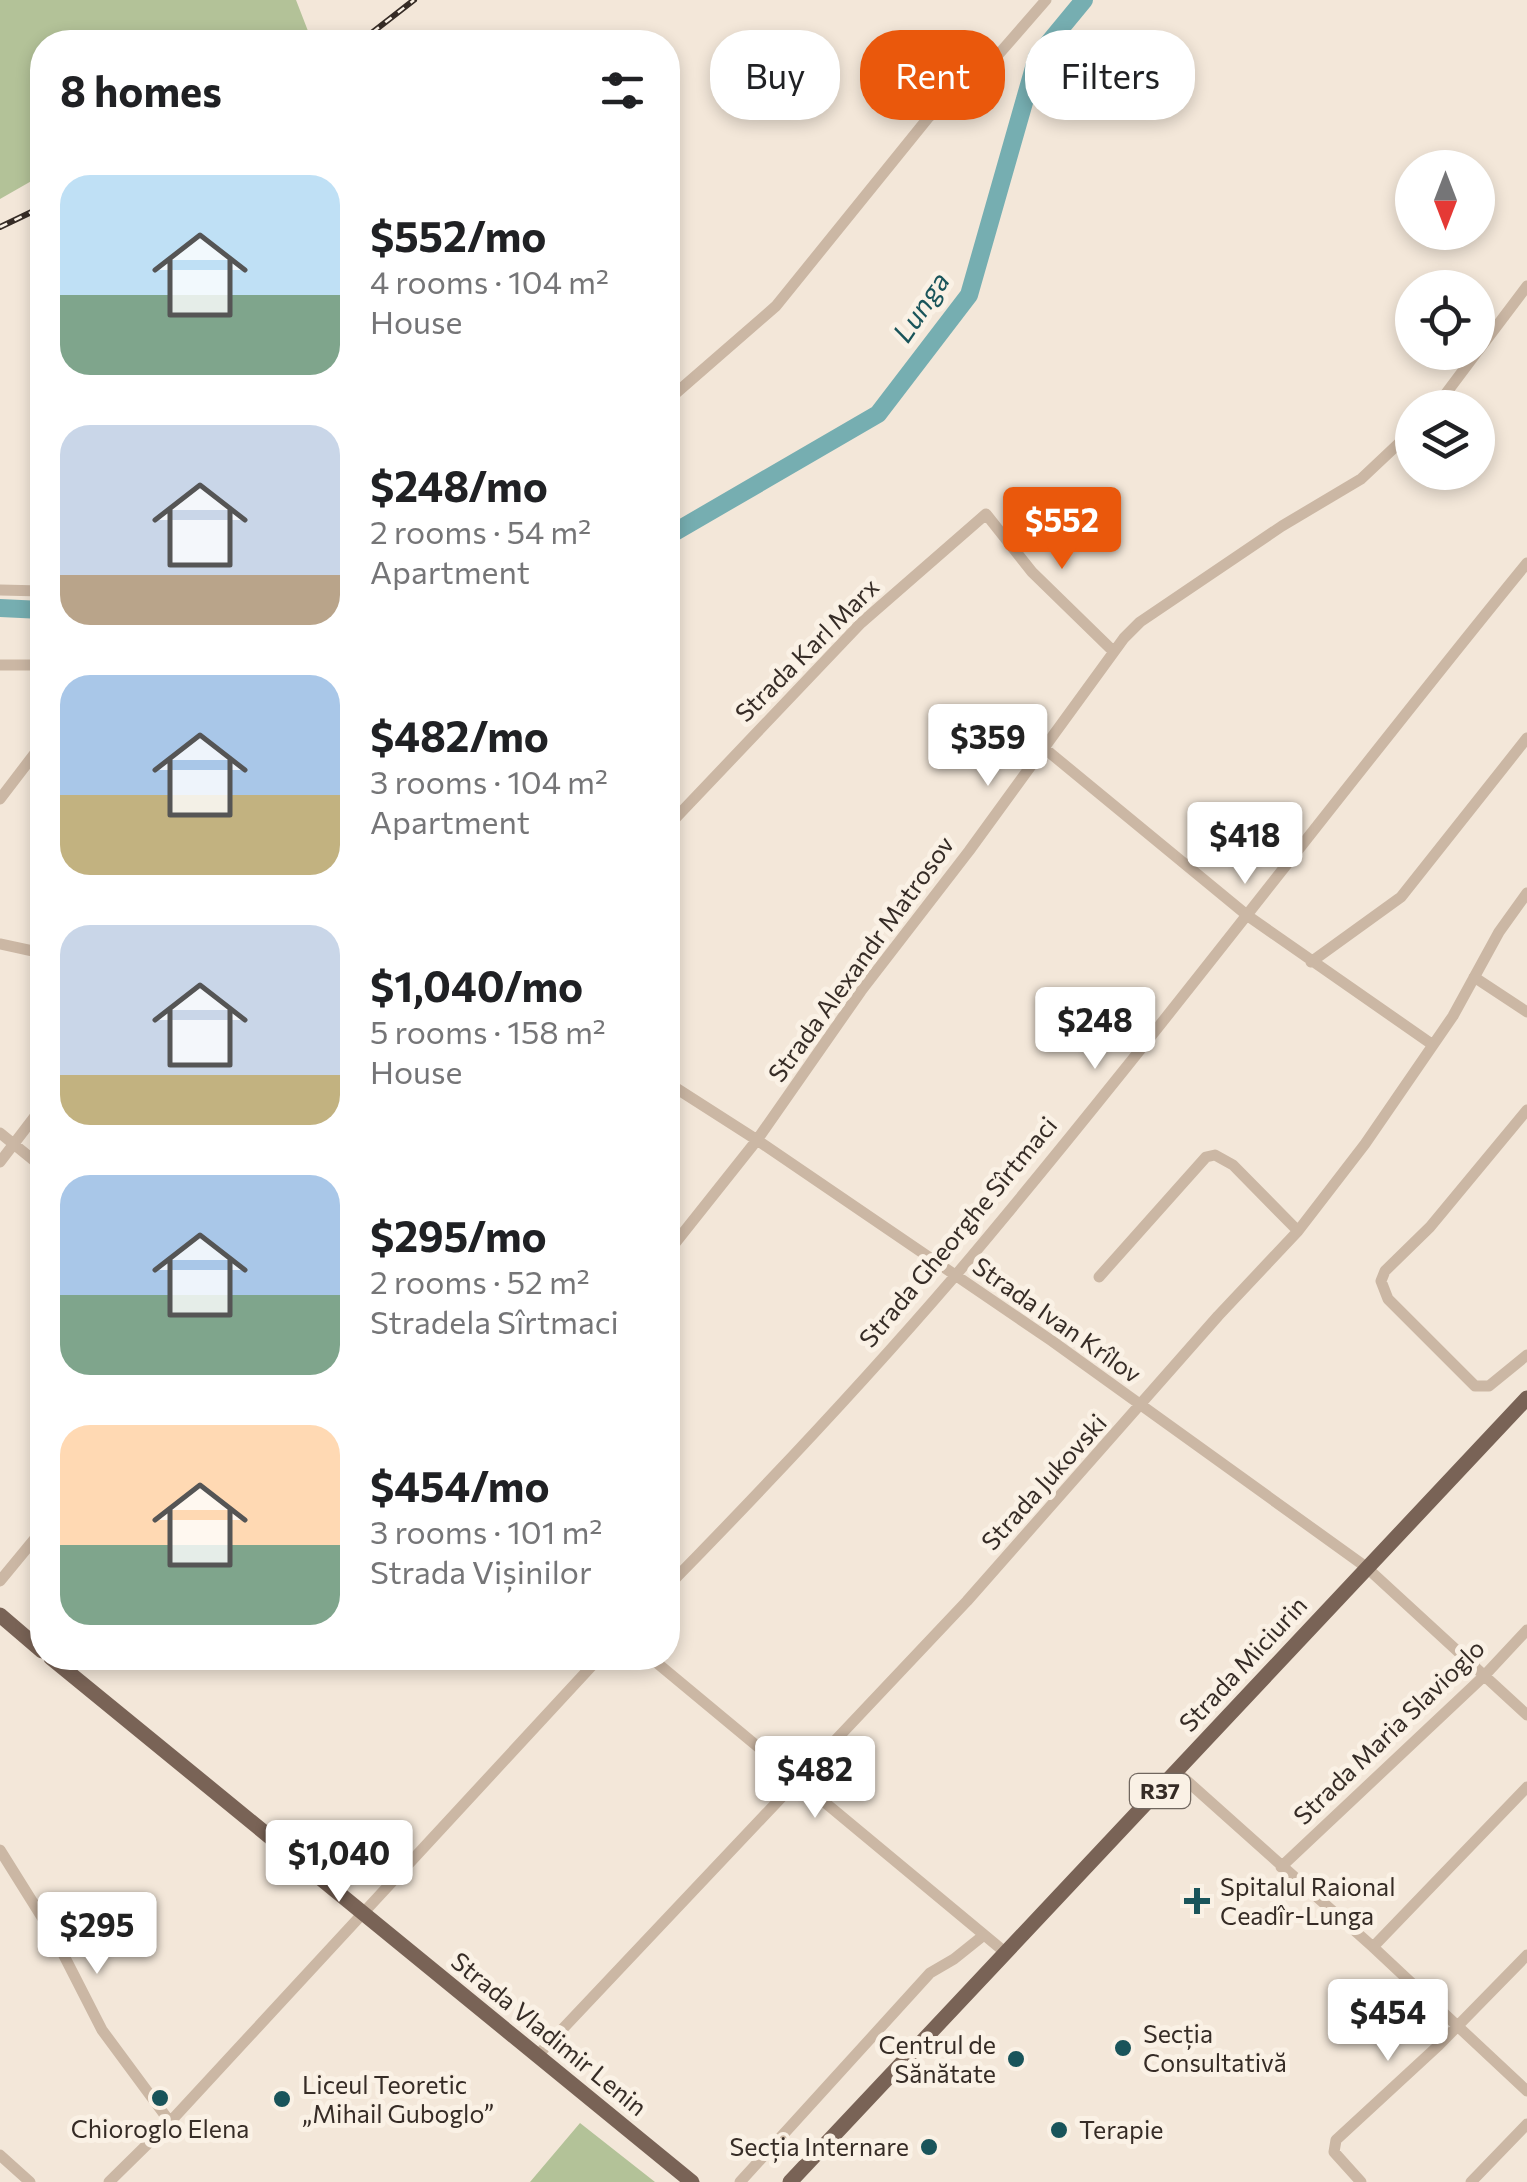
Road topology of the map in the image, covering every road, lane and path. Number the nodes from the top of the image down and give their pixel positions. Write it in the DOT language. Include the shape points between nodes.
graph roads {
  1 [pos="1046,0"];
  2 [pos="1527,286"];
  3 [pos="1495,328"];
  4 [pos="1463,370"];
  5 [pos="680,390"];
  6 [pos="1448,390"];
  7 [pos="1395,446"];
  8 [pos="1527,562"];
  9 [pos="0,590"];
  10 [pos="30,591"];
  11 [pos="1113,651"];
  12 [pos="0,665"];
  13 [pos="30,665"];
  14 [pos="1527,738"];
  15 [pos="1044,748"];
  16 [pos="30,760"];
  17 [pos="0,799"];
  18 [pos="680,813"];
  19 [pos="1527,892"];
  20 [pos="1248,916"];
  21 [pos="0,944"];
  22 [pos="30,950"];
  23 [pos="1311,962"];
  24 [pos="1474,977"];
  25 [pos="1527,1012"];
  26 [pos="1432,1045"];
  27 [pos="680,1091"];
  28 [pos="1527,1110"];
  29 [pos="30,1123"];
  30 [pos="0,1133"];
  31 [pos="757,1140"];
  32 [pos="14,1144"];
  33 [pos="30,1157"];
  34 [pos="0,1162"];
  35 [pos="1298,1231"];
  36 [pos="680,1237"];
  37 [pos="954,1277"];
  38 [pos="1099,1277"];
  39 [pos="1527,1354"];
  40 [pos="1527,1398"];
  41 [pos="1141,1407"];
  42 [pos="30,1544"];
  43 [pos="1366,1567"];
  44 [pos="680,1574"];
  45 [pos="0,1580"];
  46 [pos="0,1615"];
  47 [pos="1527,1630"];
  48 [pos="30,1641"];
  49 [pos="66,1670"];
  50 [pos="587,1670"];
  51 [pos="665,1670"];
  52 [pos="1484,1676"];
  53 [pos="1527,1714"];
  54 [pos="1177,1772"];
  55 [pos="797,1779"];
  56 [pos="1527,1787"];
  57 [pos="0,1849"];
  58 [pos="1280,1866"];
  59 [pos="360,1912"];
  60 [pos="984,1934"];
  61 [pos="1373,1947"];
  62 [pos="1006,1953"];
  63 [pos="1527,1954"];
  64 [pos="1456,2026"];
  65 [pos="536,2056"];
  66 [pos="1527,2091"];
  67 [pos="170,2122"];
  68 [pos="1527,2124"];
  69 [pos="0,2155"];
  70 [pos="30,2182"];
  71 [pos="109,2182"];
  72 [pos="692,2182"];
  73 [pos="740,2182"];
  74 [pos="790,2182"];
  75 [pos="1361,2182"];
  76 [pos="1472,2182"];
  1 -- 5 [label="street" via="928,118 776,306"];
  2 -- 3 [label="street"];
  4 -- 6 [label="street"];
  7 -- 11 [label="street, Strada Alexandr Matrosov" via="1360,478 1140,622"];
  8 -- 20 [label="street, Strada Gheorghe Sîrtmaci"];
  9 -- 10 [label="street"];
  11 -- 15 [label="street, Strada Alexandr Matrosov"];
  11 -- 18 [label="street, Strada Karl Marx" via="1032,572 986,514 861,623"];
  12 -- 13 [label="street"];
  14 -- 23 [label="street" via="1401,897"];
  15 -- 20 [label="street"];
  15 -- 31 [label="street, Strada Alexandr Matrosov"];
  16 -- 17 [label="street"];
  19 -- 24 [label="street, Strada Jukovski"];
  20 -- 23 [label="street"];
  20 -- 37 [label="street, Strada Gheorghe Sîrtmaci"];
  21 -- 22 [label="street"];
  23 -- 26 [label="street"];
  24 -- 25 [label="street"];
  24 -- 26 [label="street, Strada Jukovski"];
  26 -- 35 [label="street, Strada Jukovski"];
  27 -- 31 [label="street, Strada Ivan Krîlov"];
  28 -- 39 [label="street" via="1382,1281 1388,1299 1475,1386 1489,1386"];
  29 -- 32 [label="street"];
  30 -- 32 [label="street"];
  31 -- 36 [label="street, Strada Alexandr Matrosov"];
  31 -- 37 [label="street, Strada Ivan Krîlov"];
  32 -- 33 [label="street"];
  32 -- 34 [label="street"];
  35 -- 38 [label="street" via="1232,1165 1206,1156"];
  35 -- 41 [label="street, Strada Jukovski"];
  37 -- 41 [label="street, Strada Ivan Krîlov"];
  37 -- 44 [label="street, Strada Gheorghe Sîrtmaci"];
  40 -- 43 [label="main road, Strada Miciurin / R37"];
  41 -- 43 [label="street, Strada Ivan Krîlov"];
  41 -- 55 [label="street, Strada Jukovski"];
  42 -- 45 [label="street"];
  43 -- 52 [label="street, Strada Ivan Krîlov"];
  43 -- 54 [label="main road, Strada Miciurin / R37"];
  46 -- 48 [label="main road"];
  47 -- 52 [label="street, Strada Maria Slavioglo"];
  49 -- 59 [label="main road, Strada Vladimir Lenin"];
  50 -- 59 [label="street"];
  51 -- 55 [label="street"];
  52 -- 53 [label="street, Strada Ivan Krîlov"];
  52 -- 58 [label="street, Strada Maria Slavioglo"];
  54 -- 58 [label="street"];
  54 -- 62 [label="main road, Strada Miciurin / R37"];
  55 -- 60 [label="street"];
  55 -- 65 [label="street, Strada Jukovski"];
  56 -- 61 [label="street"];
  57 -- 67 [label="street" via="102,2030"];
  58 -- 61 [label="street"];
  59 -- 65 [label="main road, Strada Vladimir Lenin"];
  59 -- 67 [label="street"];
  60 -- 62 [label="street"];
  60 -- 73 [label="street" via="930,1972"];
  61 -- 64 [label="street"];
  62 -- 74 [label="main road, Strada Miciurin / R37"];
  63 -- 64 [label="street"];
  64 -- 66 [label="street"];
  64 -- 75 [label="street" via="1336,2140 1334,2152"];
  65 -- 72 [label="main road, Strada Vladimir Lenin"];
  67 -- 71 [label="street"];
  68 -- 76 [label="street"];
  69 -- 70 [label="street"];
}
